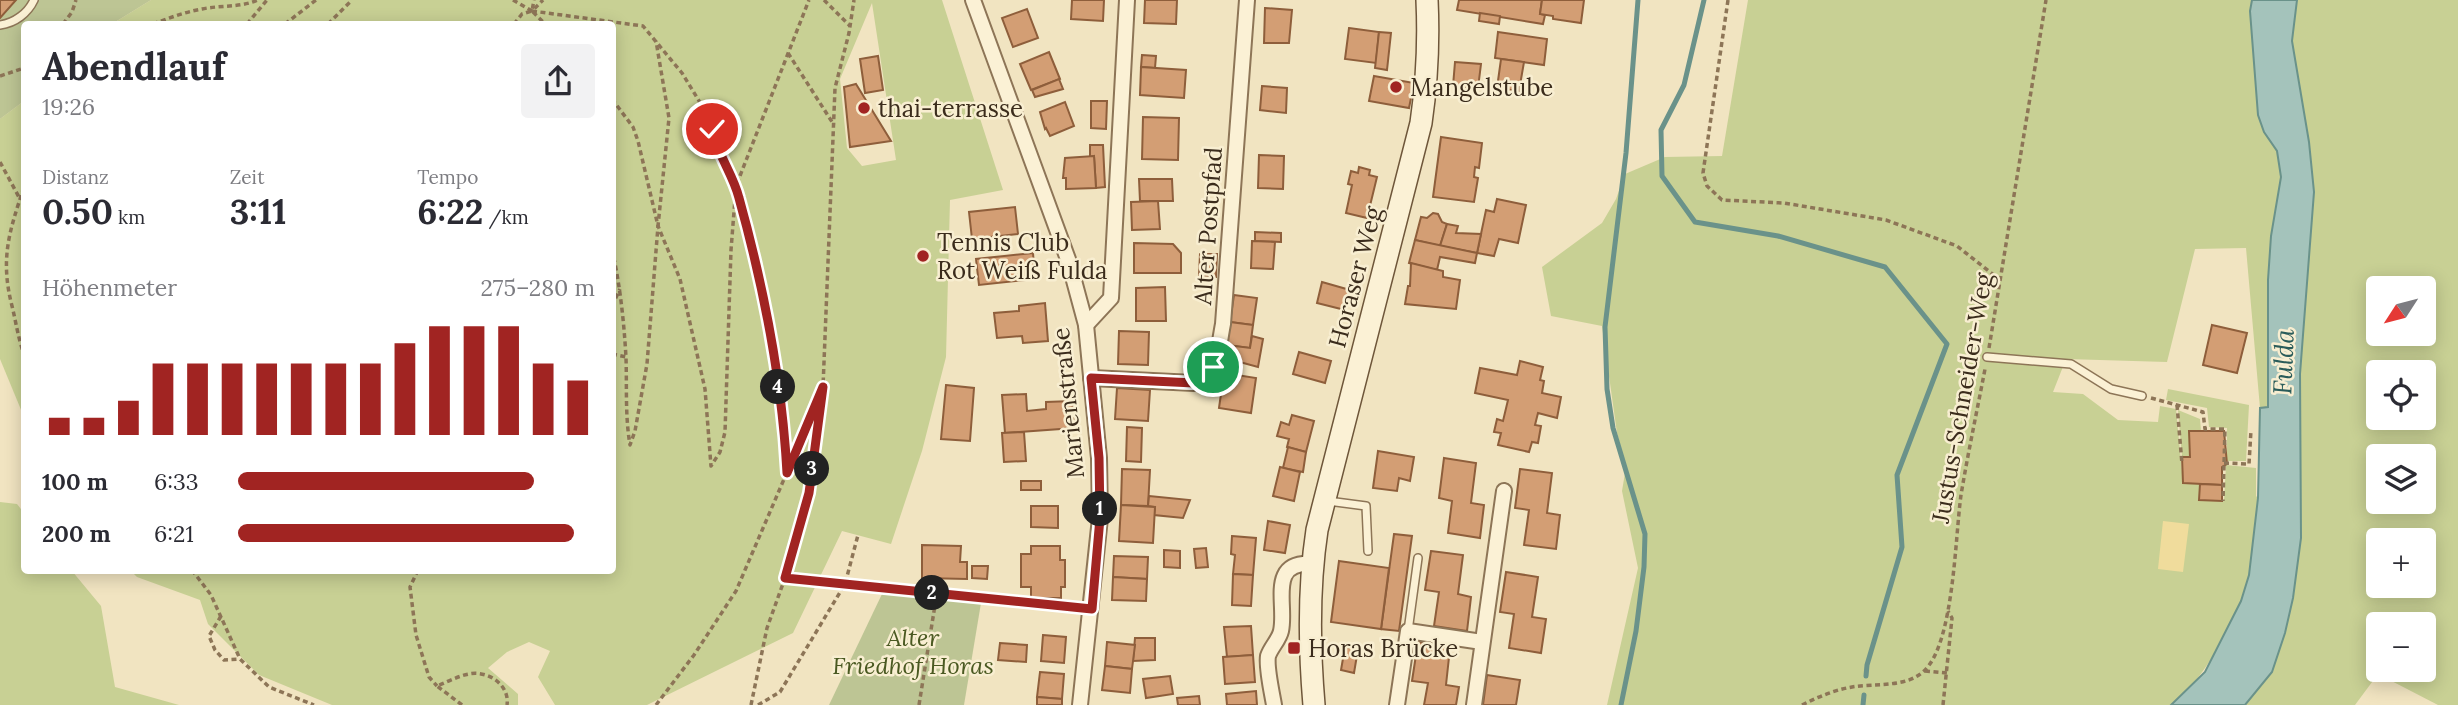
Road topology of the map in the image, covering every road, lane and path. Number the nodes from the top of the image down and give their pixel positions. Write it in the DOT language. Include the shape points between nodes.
graph roads {
  1 [pos="34,0"];
  2 [pos="76,0"];
  3 [pos="258,0"];
  4 [pos="267,0"];
  5 [pos="316,0"];
  6 [pos="352,0"];
  7 [pos="513,0"];
  8 [pos="534,0"];
  9 [pos="543,0"];
  10 [pos="809,0"];
  11 [pos="824,0"];
  12 [pos="854,0"];
  13 [pos="973,0"];
  14 [pos="1127,0"];
  15 [pos="1247,0"];
  16 [pos="1427,0"];
  17 [pos="1728,0"];
  18 [pos="2046,0"];
  19 [pos="532,10"];
  20 [pos="65,21"];
  21 [pos="160,21"];
  22 [pos="250,21"];
  23 [pos="289,21"];
  24 [pos="331,21"];
  25 [pos="516,21"];
  26 [pos="542,21"];
  27 [pos="608,21"];
  28 [pos="616,22"];
  29 [pos="0,25"];
  30 [pos="850,26"];
  31 [pos="656,39"];
  32 [pos="788,53"];
  33 [pos="21,69"];
  34 [pos="0,76"];
  35 [pos="616,104"];
  36 [pos="834,125"];
  37 [pos="0,162"];
  38 [pos="736,186"];
  39 [pos="21,196"];
  40 [pos="20,199"];
  41 [pos="658,226"];
  42 [pos="616,268"];
  43 [pos="2000,280"];
  44 [pos="620,287"];
  45 [pos="616,296"];
  46 [pos="1086,325"];
  47 [pos="21,343"];
  48 [pos="616,355"];
  49 [pos="626,357"];
  50 [pos="1987,357"];
  51 [pos="1091,378"];
  52 [pos="823,387"];
  53 [pos="2142,396"];
  54 [pos="2177,405"];
  55 [pos="2251,430"];
  56 [pos="2224,463"];
  57 [pos="2182,464"];
  58 [pos="787,473"];
  59 [pos="1504,491"];
  60 [pos="1324,500"];
  61 [pos="2223,501"];
  62 [pos="858,535"];
  63 [pos="1368,551"];
  64 [pos="1418,558"];
  65 [pos="1312,564"];
  66 [pos="195,574"];
  67 [pos="416,574"];
  68 [pos="785,578"];
  69 [pos="845,584"];
  70 [pos="936,594"];
  71 [pos="1092,609"];
  72 [pos="1947,611"];
  73 [pos="221,616"];
  74 [pos="1408,631"];
  75 [pos="1482,642"];
  76 [pos="240,659"];
  77 [pos="1924,671"];
  78 [pos="1947,674"];
  79 [pos="437,686"];
  80 [pos="314,705"];
  81 [pos="461,705"];
  82 [pos="507,705"];
  83 [pos="656,705"];
  84 [pos="751,705"];
  85 [pos="758,705"];
  86 [pos="919,705"];
  87 [pos="1080,705"];
  88 [pos="1274,705"];
  89 [pos="1314,705"];
  90 [pos="1398,705"];
  91 [pos="1474,705"];
  92 [pos="1802,705"];
  93 [pos="1943,705"];
  1 -- 29 [label="lane" via="29,12"];
  2 -- 20 [label="path"];
  3 -- 21 [label="path" via="204,8"];
  4 -- 22 [label="path"];
  5 -- 23 [label="path"];
  6 -- 24 [label="path"];
  7 -- 19 [label="path"];
  8 -- 19 [label="path"];
  9 -- 19 [label="path"];
  10 -- 32 [label="path"];
  11 -- 30 [label="path"];
  12 -- 30 [label="path"];
  13 -- 46 [label="street, Marienstraße" via="1069,262"];
  14 -- 46 [label="street" via="1111,298"];
  15 -- 51 [label="street, Alter Postpfad" via="1223,324 1213,367 1208,378 1194,383"];
  16 -- 60 [label="main road, Horaser Weg" via="1428,66 1421,123"];
  17 -- 43 [label="path" via="1703,173 1707,186 1722,200 1784,203 1886,220 1957,246"];
  18 -- 43 [label="path, Justus-Schneider-Weg"];
  19 -- 25 [label="path"];
  19 -- 26 [label="path"];
  19 -- 27 [label="path"];
  28 -- 31 [label="path" via="643,26"];
  30 -- 36 [label="path" via="835,88"];
  31 -- 38 [label="path" via="704,109"];
  31 -- 41 [label="path" via="669,118"];
  32 -- 36 [label="path"];
  32 -- 38 [label="path"];
  33 -- 34 [label="path"];
  35 -- 41 [label="path" via="638,141"];
  36 -- 52 [label="path"];
  37 -- 40 [label="path"];
  38 -- 41 [label="path" via="725,432 711,466 705,389 680,279"];
  38 -- 58 [label="path" via="773,346"];
  39 -- 40 [label="path"];
  40 -- 47 [label="path" via="5,265"];
  41 -- 49 [label="path" via="647,364 630,445"];
  42 -- 44 [label="path"];
  43 -- 50 [label="path, Justus-Schneider-Weg"];
  44 -- 45 [label="path"];
  44 -- 49 [label="path"];
  46 -- 51 [label="street, Marienstraße"];
  48 -- 49 [label="path"];
  50 -- 53 [label="lane" via="2071,364 2112,389"];
  50 -- 72 [label="path, Justus-Schneider-Weg" via="1961,496"];
  51 -- 71 [label="street, Marienstraße" via="1100,518"];
  52 -- 58 [label="path"];
  52 -- 68 [label="path" via="809,493"];
  53 -- 54 [label="path"];
  54 -- 56 [label="path" via="2203,412 2205,429 2225,429"];
  54 -- 57 [label="path"];
  55 -- 56 [label="path" via="2251,463"];
  56 -- 61 [label="path"];
  58 -- 83 [label="path" via="736,591"];
  59 -- 75 [label="street"];
  60 -- 63 [label="lane" via="1366,506"];
  60 -- 65 [label="main road, Horaser Weg"];
  62 -- 69 [label="path"];
  64 -- 74 [label="lane"];
  65 -- 88 [label="street" via="1292,567 1282,582 1281,632 1268,657"];
  65 -- 89 [label="main road, Horaser Weg" via="1309,648"];
  66 -- 73 [label="path"];
  67 -- 79 [label="path" via="410,587 416,635 429,677"];
  68 -- 69 [label="path"];
  68 -- 84 [label="path"];
  69 -- 70 [label="path"];
  69 -- 85 [label="path" via="780,692"];
  70 -- 71 [label="lane"];
  70 -- 86 [label="path"];
  71 -- 87 [label="street, Marienstraße"];
  72 -- 77 [label="path, Justus-Schneider-Weg" via="1939,650"];
  72 -- 78 [label="path" via="1952,618"];
  73 -- 76 [label="path"];
  73 -- 76 [label="path" via="209,636 215,650 224,660"];
  74 -- 75 [label="street"];
  74 -- 90 [label="street"];
  75 -- 91 [label="street"];
  76 -- 80 [label="path" via="269,687"];
  77 -- 78 [label="path"];
  77 -- 92 [label="path" via="1909,680 1852,687"];
  78 -- 93 [label="path"];
  79 -- 81 [label="path"];
  79 -- 82 [label="path" via="472,673 491,677 503,685"];
}
